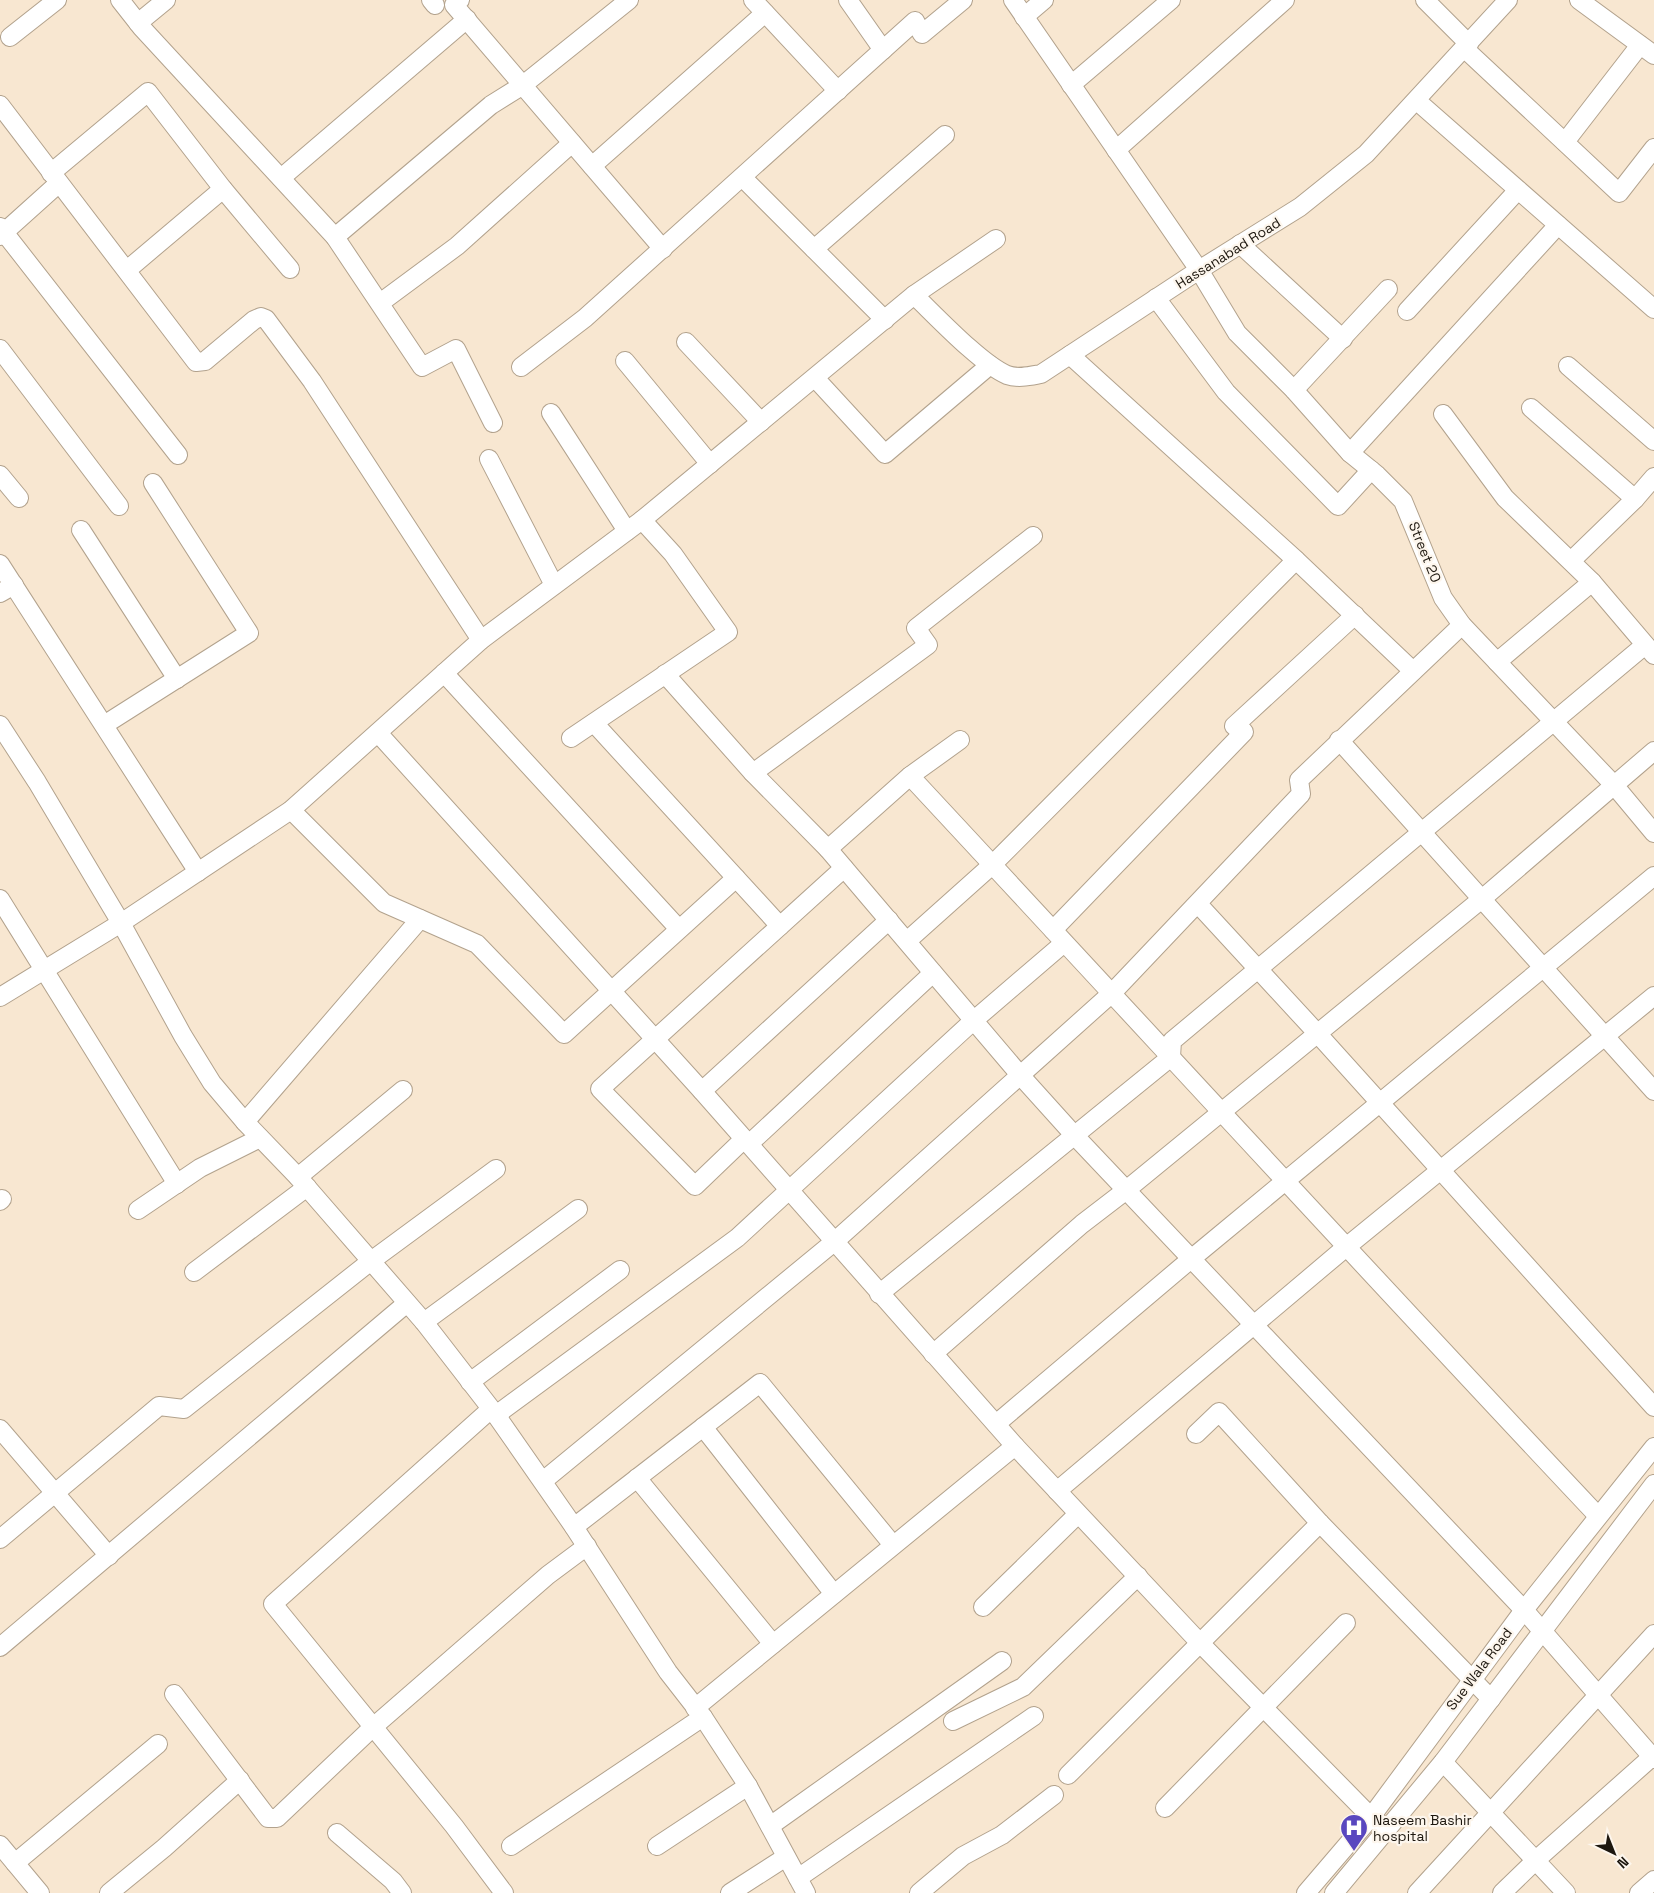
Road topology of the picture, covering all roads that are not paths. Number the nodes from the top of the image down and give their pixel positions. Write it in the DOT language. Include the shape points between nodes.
graph roads {
  1 [pos="58,0"];
  2 [pos="120,0"];
  3 [pos="166,0"];
  4 [pos="460,0"];
  5 [pos="629,0"];
  6 [pos="848,0"];
  7 [pos="963,0"];
  8 [pos="1013,0"];
  9 [pos="1044,0"];
  10 [pos="1171,0"];
  11 [pos="1285,0"];
  12 [pos="1425,0"];
  13 [pos="1508,0"];
  14 [pos="1579,0"];
  15 [pos="759,6"];
  16 [pos="1024,17"];
  17 [pos="466,19"];
  18 [pos="138,23"];
  19 [pos="10,37"];
  20 [pos="1467,46"];
  21 [pos="883,50"];
  22 [pos="1647,50"];
  23 [pos="523,85"];
  24 [pos="1071,85"];
  25 [pos="838,91"];
  26 [pos="1417,101"];
  27 [pos="0,105"];
  28 [pos="945,135"];
  29 [pos="1565,142"];
  30 [pos="572,143"];
  31 [pos="1654,148"];
  32 [pos="1116,150"];
  33 [pos="592,166"];
  34 [pos="55,178"];
  35 [pos="281,178"];
  36 [pos="743,178"];
  37 [pos="223,189"];
  38 [pos="1518,190"];
  39 [pos="1558,225"];
  40 [pos="1,232"];
  41 [pos="335,237"];
  42 [pos="996,239"];
  43 [pos="1240,244"];
  44 [pos="663,249"];
  45 [pos="814,249"];
  46 [pos="290,268"];
  47 [pos="127,270"];
  48 [pos="1199,270"];
  49 [pos="1388,289"];
  50 [pos="914,295"];
  51 [pos="1156,298"];
  52 [pos="380,303"];
  53 [pos="1654,309"];
  54 [pos="1407,311"];
  55 [pos="885,320"];
  56 [pos="1343,339"];
  57 [pos="686,342"];
  58 [pos="0,349"];
  59 [pos="1070,355"];
  60 [pos="625,361"];
  61 [pos="990,365"];
  62 [pos="521,366"];
  63 [pos="1568,366"];
  64 [pos="815,378"];
  65 [pos="1294,390"];
  66 [pos="1531,408"];
  67 [pos="551,413"];
  68 [pos="1443,414"];
  69 [pos="761,422"];
  70 [pos="493,423"];
  71 [pos="1654,441"];
  72 [pos="1350,454"];
  73 [pos="178,455"];
  74 [pos="489,459"];
  75 [pos="710,464"];
  76 [pos="1371,470"];
  77 [pos="0,474"];
  78 [pos="1654,477"];
  79 [pos="153,483"];
  80 [pos="19,498"];
  81 [pos="1635,499"];
  82 [pos="119,506"];
  83 [pos="642,520"];
  84 [pos="82,530"];
  85 [pos="627,531"];
  86 [pos="1033,536"];
  87 [pos="1296,560"];
  88 [pos="1571,561"];
  89 [pos="0,564"];
  90 [pos="1592,582"];
  91 [pos="554,585"];
  92 [pos="7,589"];
  93 [pos="1355,615"];
  94 [pos="1462,625"];
  95 [pos="481,640"];
  96 [pos="1650,650"];
  97 [pos="1497,662"];
  98 [pos="1413,671"];
  99 [pos="444,673"];
  100 [pos="665,674"];
  101 [pos="177,678"];
  102 [pos="1552,721"];
  103 [pos="594,723"];
  104 [pos="0,725"];
  105 [pos="104,725"];
  106 [pos="378,733"];
  107 [pos="571,738"];
  108 [pos="960,740"];
  109 [pos="1340,740"];
  110 [pos="1654,751"];
  111 [pos="753,773"];
  112 [pos="910,776"];
  113 [pos="1614,785"];
  114 [pos="291,810"];
  115 [pos="1423,831"];
  116 [pos="1654,833"];
  117 [pos="828,850"];
  118 [pos="992,865"];
  119 [pos="844,868"];
  120 [pos="198,872"];
  121 [pos="1654,876"];
  122 [pos="736,878"];
  123 [pos="1483,898"];
  124 [pos="0,899"];
  125 [pos="1198,904"];
  126 [pos="420,919"];
  127 [pos="889,920"];
  128 [pos="121,923"];
  129 [pos="780,926"];
  130 [pos="680,929"];
  131 [pos="1059,936"];
  132 [pos="906,941"];
  133 [pos="1544,966"];
  134 [pos="1256,968"];
  135 [pos="46,970"];
  136 [pos="933,972"];
  137 [pos="611,991"];
  138 [pos="1112,993"];
  139 [pos="1654,996"];
  140 [pos="0,997"];
  141 [pos="973,1021"];
  142 [pos="1317,1033"];
  143 [pos="1605,1036"];
  144 [pos="656,1039"];
  145 [pos="1172,1057"];
  146 [pos="1020,1075"];
  147 [pos="403,1090"];
  148 [pos="702,1091"];
  149 [pos="1654,1091"];
  150 [pos="1379,1102"];
  151 [pos="1222,1112"];
  152 [pos="245,1122"];
  153 [pos="1075,1136"];
  154 [pos="260,1138"];
  155 [pos="747,1141"];
  156 [pos="496,1168"];
  157 [pos="1441,1170"];
  158 [pos="1285,1181"];
  159 [pos="302,1182"];
  160 [pos="177,1184"];
  161 [pos="790,1190"];
  162 [pos="1125,1191"];
  163 [pos="578,1209"];
  164 [pos="138,1210"];
  165 [pos="834,1242"];
  166 [pos="1345,1248"];
  167 [pos="1191,1259"];
  168 [pos="370,1261"];
  169 [pos="620,1270"];
  170 [pos="194,1272"];
  171 [pos="880,1294"];
  172 [pos="408,1303"];
  173 [pos="424,1322"];
  174 [pos="1253,1326"];
  175 [pos="933,1354"];
  176 [pos="470,1382"];
  177 [pos="1654,1407"];
  178 [pos="493,1412"];
  179 [pos="996,1424"];
  180 [pos="703,1427"];
  181 [pos="0,1429"];
  182 [pos="1196,1434"];
  183 [pos="1016,1446"];
  184 [pos="1654,1447"];
  185 [pos="637,1478"];
  186 [pos="542,1480"];
  187 [pos="1654,1484"];
  188 [pos="1057,1491"];
  189 [pos="56,1492"];
  190 [pos="1078,1514"];
  191 [pos="1598,1516"];
  192 [pos="1320,1523"];
  193 [pos="574,1526"];
  194 [pos="0,1539"];
  195 [pos="893,1545"];
  196 [pos="587,1546"];
  197 [pos="109,1556"];
  198 [pos="1138,1576"];
  199 [pos="834,1594"];
  200 [pos="983,1606"];
  201 [pos="1524,1610"];
  202 [pos="1346,1623"];
  203 [pos="1543,1632"];
  204 [pos="1200,1643"];
  205 [pos="773,1644"];
  206 [pos="1650,1646"];
  207 [pos="0,1647"];
  208 [pos="1002,1661"];
  209 [pos="1470,1680"];
  210 [pos="174,1694"];
  211 [pos="1597,1696"];
  212 [pos="1491,1699"];
  213 [pos="1263,1708"];
  214 [pos="699,1712"];
  215 [pos="1034,1716"];
  216 [pos="953,1721"];
  217 [pos="372,1728"];
  218 [pos="158,1744"];
  219 [pos="1653,1757"];
  220 [pos="1443,1762"];
  221 [pos="1068,1775"];
  222 [pos="240,1780"];
  223 [pos="748,1786"];
  224 [pos="1054,1795"];
  225 [pos="1164,1808"];
  226 [pos="1490,1812"];
  227 [pos="1370,1816"];
  228 [pos="770,1826"];
  229 [pos="1386,1829"];
  230 [pos="338,1833"];
  231 [pos="0,1845"];
  232 [pos="511,1846"];
  233 [pos="657,1846"];
  234 [pos="786,1857"];
  235 [pos="1536,1860"];
  236 [pos="15,1863"];
  237 [pos="1654,1880"];
  238 [pos="802,1885"];
  239 [pos="40,1893"];
  240 [pos="109,1893"];
  241 [pos="402,1893"];
  242 [pos="504,1893"];
  243 [pos="730,1893"];
  244 [pos="918,1893"];
  245 [pos="1306,1893"];
  246 [pos="1334,1893"];
  247 [pos="1417,1893"];
  248 [pos="1502,1893"];
  249 [pos="1566,1893"];
  250 [pos="1639,1893"];
  1 -- 19 [label="street"];
  2 -- 18 [label="street"];
  3 -- 18 [label="street"];
  4 -- 17 [label="street" via="454,5"];
  5 -- 23 [label="street"];
  6 -- 21 [label="street"];
  7 -- 21 [label="street" via="922,34 915,21"];
  8 -- 16 [label="street, Street 20"];
  9 -- 16 [label="street"];
  10 -- 24 [label="street"];
  11 -- 32 [label="street"];
  12 -- 20 [label="street"];
  13 -- 20 [label="street, Hassanabad Road"];
  14 -- 22 [label="street"];
  15 -- 25 [label="street"];
  15 -- 33 [label="street"];
  16 -- 24 [label="street, Street 20"];
  17 -- 23 [label="street"];
  17 -- 35 [label="street"];
  18 -- 35 [label="street"];
  20 -- 26 [label="street, Hassanabad Road"];
  20 -- 29 [label="street"];
  21 -- 25 [label="street"];
  22 -- 29 [label="street"];
  23 -- 30 [label="street"];
  23 -- 41 [label="street" via="491,105"];
  24 -- 32 [label="street, Street 20"];
  25 -- 36 [label="street"];
  26 -- 38 [label="street"];
  26 -- 43 [label="street, Hassanabad Road" via="1366,154 1300,207"];
  27 -- 34 [label="street"];
  28 -- 45 [label="street"];
  29 -- 31 [label="street" via="1619,193"];
  30 -- 33 [label="street"];
  30 -- 52 [label="street" via="458,246"];
  32 -- 48 [label="street, Street 20"];
  33 -- 44 [label="street"];
  34 -- 37 [label="street" via="148,92"];
  34 -- 40 [label="street"];
  34 -- 47 [label="street"];
  35 -- 41 [label="street"];
  36 -- 44 [label="street"];
  36 -- 45 [label="street"];
  37 -- 46 [label="street"];
  37 -- 47 [label="street"];
  38 -- 39 [label="street"];
  38 -- 54 [label="street"];
  39 -- 53 [label="street"];
  39 -- 72 [label="street"];
  40 -- 73 [label="street"];
  41 -- 52 [label="street"];
  42 -- 50 [label="street"];
  43 -- 48 [label="street, Hassanabad Road"];
  43 -- 56 [label="street"];
  44 -- 62 [label="street" via="585,318"];
  45 -- 55 [label="street"];
  47 -- 95 [label="street" via="196,362 205,361 254,320 266,319 312,381"];
  48 -- 51 [label="street, Hassanabad Road"];
  48 -- 65 [label="street, Street 20" via="1237,333"];
  49 -- 56 [label="street"];
  50 -- 55 [label="street"];
  50 -- 61 [label="street, Hassanabad Road"];
  51 -- 59 [label="street, Hassanabad Road"];
  51 -- 76 [label="street" via="1226,392 1338,506"];
  52 -- 70 [label="street" via="422,366 456,349"];
  55 -- 64 [label="street"];
  56 -- 65 [label="street"];
  57 -- 69 [label="street"];
  58 -- 82 [label="street"];
  59 -- 61 [label="street, Hassanabad Road" via="1041,374 1024,378 1008,375"];
  59 -- 87 [label="street"];
  60 -- 75 [label="street"];
  61 -- 64 [label="street" via="886,454"];
  63 -- 71 [label="street"];
  64 -- 69 [label="street"];
  65 -- 72 [label="street, Street 20"];
  66 -- 81 [label="street"];
  67 -- 85 [label="street"];
  68 -- 88 [label="street" via="1505,498"];
  69 -- 75 [label="street"];
  72 -- 76 [label="street, Street 20"];
  74 -- 91 [label="street"];
  75 -- 83 [label="street"];
  76 -- 94 [label="street, Street 20" via="1403,501 1443,598"];
  77 -- 80 [label="street"];
  78 -- 81 [label="street"];
  79 -- 101 [label="street" via="249,632"];
  81 -- 88 [label="street"];
  83 -- 85 [label="street"];
  83 -- 100 [label="street" via="673,554 728,632"];
  84 -- 101 [label="street"];
  85 -- 91 [label="street"];
  86 -- 111 [label="street" via="916,628 928,645"];
  87 -- 93 [label="street"];
  87 -- 118 [label="street"];
  88 -- 90 [label="street"];
  89 -- 92 [label="street"];
  90 -- 96 [label="street"];
  90 -- 97 [label="street"];
  91 -- 95 [label="street"];
  92 -- 105 [label="street"];
  93 -- 98 [label="street"];
  93 -- 131 [label="street" via="1234,726 1244,732"];
  94 -- 97 [label="street, Street 20"];
  94 -- 98 [label="street"];
  95 -- 99 [label="street"];
  96 -- 102 [label="street"];
  97 -- 102 [label="street, Street 20"];
  98 -- 109 [label="street"];
  99 -- 106 [label="street"];
  99 -- 130 [label="street"];
  100 -- 103 [label="street"];
  100 -- 111 [label="street"];
  101 -- 105 [label="street"];
  102 -- 113 [label="street, Street 20"];
  102 -- 115 [label="street"];
  103 -- 107 [label="street"];
  103 -- 122 [label="street"];
  104 -- 128 [label="street"];
  105 -- 120 [label="street"];
  106 -- 114 [label="street"];
  106 -- 137 [label="street"];
  108 -- 112 [label="street"];
  109 -- 115 [label="street"];
  109 -- 125 [label="street" via="1299,780 1301,794"];
  110 -- 113 [label="street"];
  111 -- 117 [label="street"];
  112 -- 117 [label="street"];
  112 -- 118 [label="street"];
  113 -- 116 [label="street, Street 20"];
  113 -- 123 [label="street"];
  114 -- 120 [label="street"];
  114 -- 126 [label="street" via="384,903"];
  115 -- 123 [label="street"];
  115 -- 134 [label="street"];
  117 -- 119 [label="street"];
  118 -- 131 [label="street"];
  118 -- 132 [label="street"];
  119 -- 127 [label="street"];
  119 -- 129 [label="street"];
  120 -- 128 [label="street"];
  121 -- 133 [label="street"];
  122 -- 129 [label="street"];
  122 -- 130 [label="street"];
  123 -- 133 [label="street"];
  123 -- 142 [label="street"];
  124 -- 135 [label="street"];
  125 -- 134 [label="street"];
  125 -- 138 [label="street"];
  126 -- 137 [label="street" via="476,944 564,1034"];
  126 -- 152 [label="street"];
  127 -- 132 [label="street"];
  127 -- 148 [label="street"];
  128 -- 135 [label="street"];
  128 -- 152 [label="street" via="212,1083"];
  129 -- 144 [label="street"];
  130 -- 137 [label="street"];
  131 -- 138 [label="street"];
  131 -- 141 [label="street"];
  132 -- 136 [label="street"];
  133 -- 143 [label="street"];
  133 -- 150 [label="street"];
  134 -- 142 [label="street"];
  134 -- 145 [label="street" via="1172,1041"];
  135 -- 140 [label="street"];
  135 -- 160 [label="street"];
  136 -- 141 [label="street"];
  136 -- 155 [label="street"];
  137 -- 144 [label="street"];
  138 -- 145 [label="street"];
  138 -- 146 [label="street"];
  139 -- 143 [label="street"];
  141 -- 146 [label="street"];
  141 -- 161 [label="street"];
  142 -- 150 [label="street"];
  142 -- 151 [label="street"];
  143 -- 149 [label="street"];
  143 -- 157 [label="street"];
  144 -- 148 [label="street"];
  144 -- 155 [label="street" via="600,1089 695,1186"];
  145 -- 151 [label="street"];
  145 -- 153 [label="street"];
  146 -- 153 [label="street"];
  146 -- 165 [label="street"];
  147 -- 159 [label="street"];
  148 -- 155 [label="street"];
  150 -- 157 [label="street"];
  150 -- 158 [label="street"];
  151 -- 158 [label="street"];
  151 -- 162 [label="street"];
  152 -- 154 [label="street"];
  153 -- 162 [label="street"];
  153 -- 171 [label="street"];
  154 -- 159 [label="street"];
  154 -- 160 [label="street" via="200,1168"];
  155 -- 161 [label="street"];
  156 -- 168 [label="street"];
  157 -- 166 [label="street"];
  157 -- 177 [label="street"];
  158 -- 166 [label="street"];
  158 -- 167 [label="street"];
  159 -- 168 [label="street"];
  159 -- 170 [label="street"];
  160 -- 164 [label="street"];
  161 -- 165 [label="street"];
  161 -- 178 [label="street" via="737,1238"];
  162 -- 167 [label="street"];
  162 -- 175 [label="street" via="1082,1224"];
  163 -- 173 [label="street"];
  165 -- 171 [label="street"];
  165 -- 186 [label="street"];
  166 -- 174 [label="street"];
  166 -- 191 [label="street"];
  167 -- 174 [label="street"];
  167 -- 179 [label="street"];
  168 -- 172 [label="street"];
  168 -- 189 [label="street" via="184,1409 158,1406"];
  169 -- 176 [label="street"];
  171 -- 175 [label="street"];
  172 -- 173 [label="street"];
  172 -- 197 [label="street"];
  173 -- 176 [label="street"];
  174 -- 188 [label="street"];
  174 -- 201 [label="street"];
  175 -- 179 [label="street"];
  176 -- 178 [label="street"];
  178 -- 186 [label="street"];
  178 -- 217 [label="street" via="273,1604"];
  179 -- 183 [label="street"];
  180 -- 185 [label="street"];
  180 -- 195 [label="street" via="760,1383"];
  180 -- 199 [label="street"];
  181 -- 189 [label="street"];
  182 -- 192 [label="street" via="1219,1412"];
  183 -- 188 [label="street"];
  183 -- 195 [label="street"];
  184 -- 191 [label="street, Sue Wala Road"];
  185 -- 193 [label="street"];
  185 -- 205 [label="street"];
  186 -- 193 [label="street"];
  187 -- 203 [label="street"];
  188 -- 190 [label="street"];
  189 -- 194 [label="street"];
  189 -- 197 [label="street"];
  190 -- 198 [label="street"];
  190 -- 200 [label="street"];
  191 -- 201 [label="street, Sue Wala Road"];
  192 -- 204 [label="street"];
  192 -- 209 [label="street"];
  193 -- 196 [label="street"];
  195 -- 199 [label="street"];
  196 -- 214 [label="street" via="668,1672"];
  196 -- 217 [label="street" via="548,1575"];
  197 -- 207 [label="street"];
  198 -- 204 [label="street"];
  198 -- 216 [label="street" via="1024,1687"];
  199 -- 205 [label="street"];
  201 -- 203 [label="street"];
  201 -- 209 [label="street, Sue Wala Road"];
  202 -- 213 [label="street"];
  203 -- 211 [label="street"];
  203 -- 212 [label="street"];
  204 -- 213 [label="street"];
  204 -- 221 [label="street"];
  205 -- 214 [label="street"];
  206 -- 211 [label="street"];
  208 -- 228 [label="street"];
  209 -- 212 [label="street"];
  209 -- 227 [label="street, Sue Wala Road"];
  210 -- 222 [label="street"];
  211 -- 219 [label="street"];
  211 -- 226 [label="street"];
  212 -- 220 [label="street"];
  213 -- 225 [label="street"];
  213 -- 227 [label="street"];
  214 -- 223 [label="street"];
  214 -- 232 [label="street"];
  215 -- 238 [label="street"];
  217 -- 222 [label="street" via="277,1818 268,1818"];
  217 -- 242 [label="street" via="454,1826"];
  218 -- 236 [label="street"];
  219 -- 235 [label="street"];
  220 -- 226 [label="street"];
  220 -- 229 [label="street"];
  222 -- 240 [label="street"];
  223 -- 228 [label="street"];
  223 -- 233 [label="street"];
  224 -- 244 [label="street" via="1002,1836 963,1856"];
  226 -- 235 [label="street"];
  226 -- 247 [label="street"];
  227 -- 229 [label="street"];
  227 -- 245 [label="street, Sue Wala Road"];
  228 -- 234 [label="street"];
  229 -- 246 [label="street"];
  230 -- 241 [label="street" via="393,1881"];
  231 -- 236 [label="street"];
  234 -- 238 [label="street"];
  234 -- 243 [label="street"];
  235 -- 248 [label="street"];
  235 -- 249 [label="street"];
  236 -- 239 [label="street"];
  237 -- 250 [label="street"];
}
